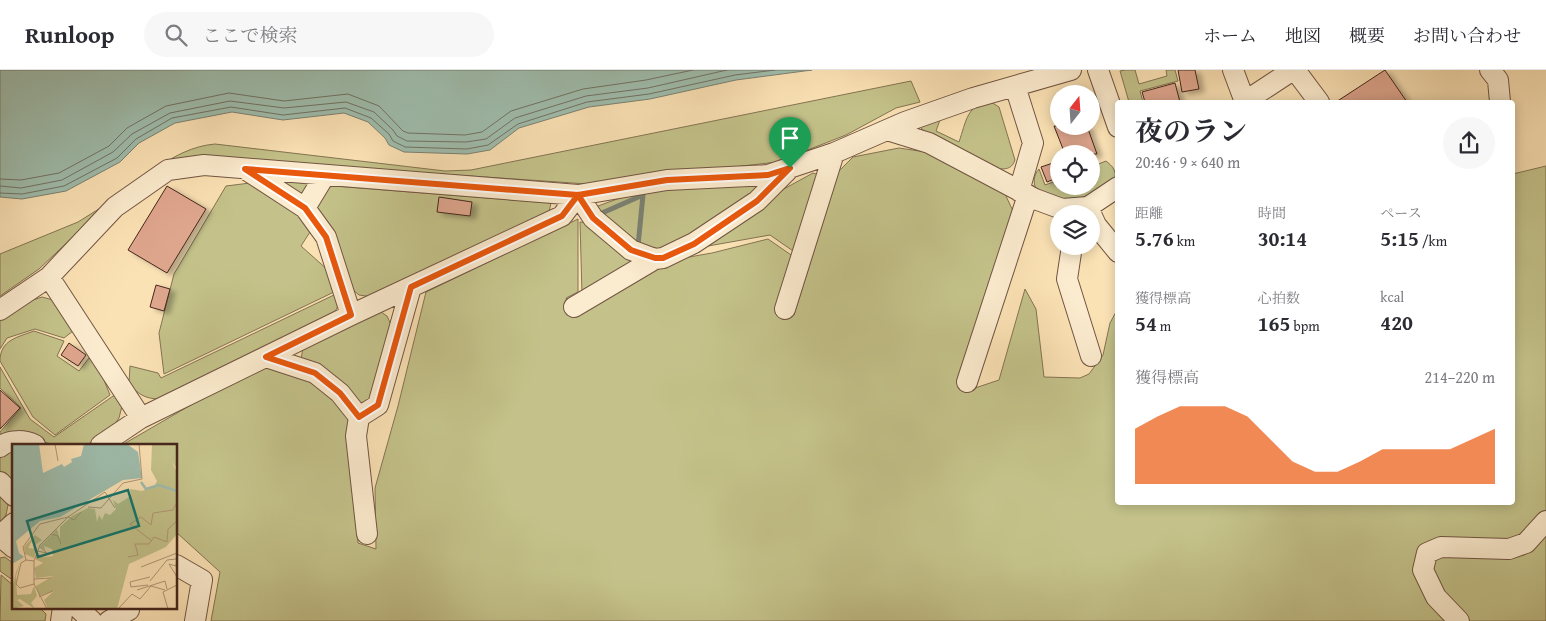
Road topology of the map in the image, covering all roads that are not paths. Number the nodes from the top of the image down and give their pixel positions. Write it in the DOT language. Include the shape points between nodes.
graph roads {
  1 [pos="1071,70"];
  2 [pos="1098,70"];
  3 [pos="1233,70"];
  4 [pos="1294,70"];
  5 [pos="1490,70"];
  6 [pos="1015,86"];
  7 [pos="1244,100"];
  8 [pos="1248,100"];
  9 [pos="1317,100"];
  10 [pos="1500,100"];
  11 [pos="1115,118"];
  12 [pos="887,130"];
  13 [pos="834,153"];
  14 [pos="790,168"];
  15 [pos="245,169"];
  16 [pos="325,175"];
  17 [pos="1115,189"];
  18 [pos="1023,193"];
  19 [pos="578,195"];
  20 [pos="1052,205"];
  21 [pos="1093,205"];
  22 [pos="305,208"];
  23 [pos="1100,230"];
  24 [pos="1115,248"];
  25 [pos="1071,255"];
  26 [pos="655,258"];
  27 [pos="49,277"];
  28 [pos="411,287"];
  29 [pos="574,307"];
  30 [pos="785,309"];
  31 [pos="0,310"];
  32 [pos="351,315"];
  33 [pos="1091,356"];
  34 [pos="266,357"];
  35 [pos="968,382"];
  36 [pos="359,417"];
  37 [pos="141,418"];
  38 [pos="33,444"];
  39 [pos="103,444"];
  40 [pos="0,447"];
  41 [pos="0,482"];
  42 [pos="12,494"];
  43 [pos="1546,521"];
  44 [pos="12,525"];
  45 [pos="367,534"];
  46 [pos="0,536"];
  47 [pos="12,546"];
  48 [pos="178,566"];
  49 [pos="63,608"];
  50 [pos="78,608"];
  51 [pos="130,608"];
  52 [pos="61,621"];
  53 [pos="92,621"];
  54 [pos="110,621"];
  55 [pos="195,621"];
  56 [pos="1459,621"];
  1 -- 6 [label="street"];
  2 -- 11 [label="street"];
  3 -- 7 [label="street"];
  4 -- 8 [label="street"];
  4 -- 9 [label="street"];
  5 -- 10 [label="street" via="1498,80"];
  6 -- 12 [label="street"];
  6 -- 18 [label="street" via="1033,143"];
  12 -- 13 [label="street"];
  12 -- 18 [label="street" via="929,143"];
  13 -- 14 [label="street"];
  13 -- 30 [label="street"];
  14 -- 19 [label="street" via="768,175 667,180"];
  14 -- 26 [label="street" via="757,201 694,244 663,258"];
  15 -- 16 [label="street"];
  15 -- 22 [label="street"];
  15 -- 27 [label="street" via="204,165 168,170 115,207"];
  16 -- 19 [label="street"];
  16 -- 22 [label="street"];
  17 -- 21 [label="street"];
  18 -- 20 [label="street"];
  18 -- 35 [label="street"];
  19 -- 26 [label="street" via="593,218 631,250"];
  19 -- 28 [label="street" via="562,216"];
  22 -- 32 [label="street" via="326,237"];
  23 -- 24 [label="street"];
  25 -- 33 [label="street" via="1067,279"];
  26 -- 29 [label="street"];
  27 -- 31 [label="street"];
  27 -- 37 [label="street"];
  28 -- 32 [label="street"];
  28 -- 36 [label="street" via="378,405"];
  32 -- 34 [label="street"];
  34 -- 36 [label="street" via="315,373 340,393"];
  34 -- 37 [label="street"];
  36 -- 45 [label="street" via="356,436"];
  37 -- 39 [label="street"];
  38 -- 40 [label="street" via="26,441 4,443"];
  41 -- 42 [label="street"];
  43 -- 56 [label="street" via="1526,544 1509,549 1441,548 1427,553 1423,570 1436,596"];
  44 -- 46 [label="street"];
  46 -- 47 [label="street"];
  48 -- 55 [label="street" via="202,580"];
  49 -- 52 [label="street"];
  50 -- 53 [label="street"];
  51 -- 54 [label="street"];
}
